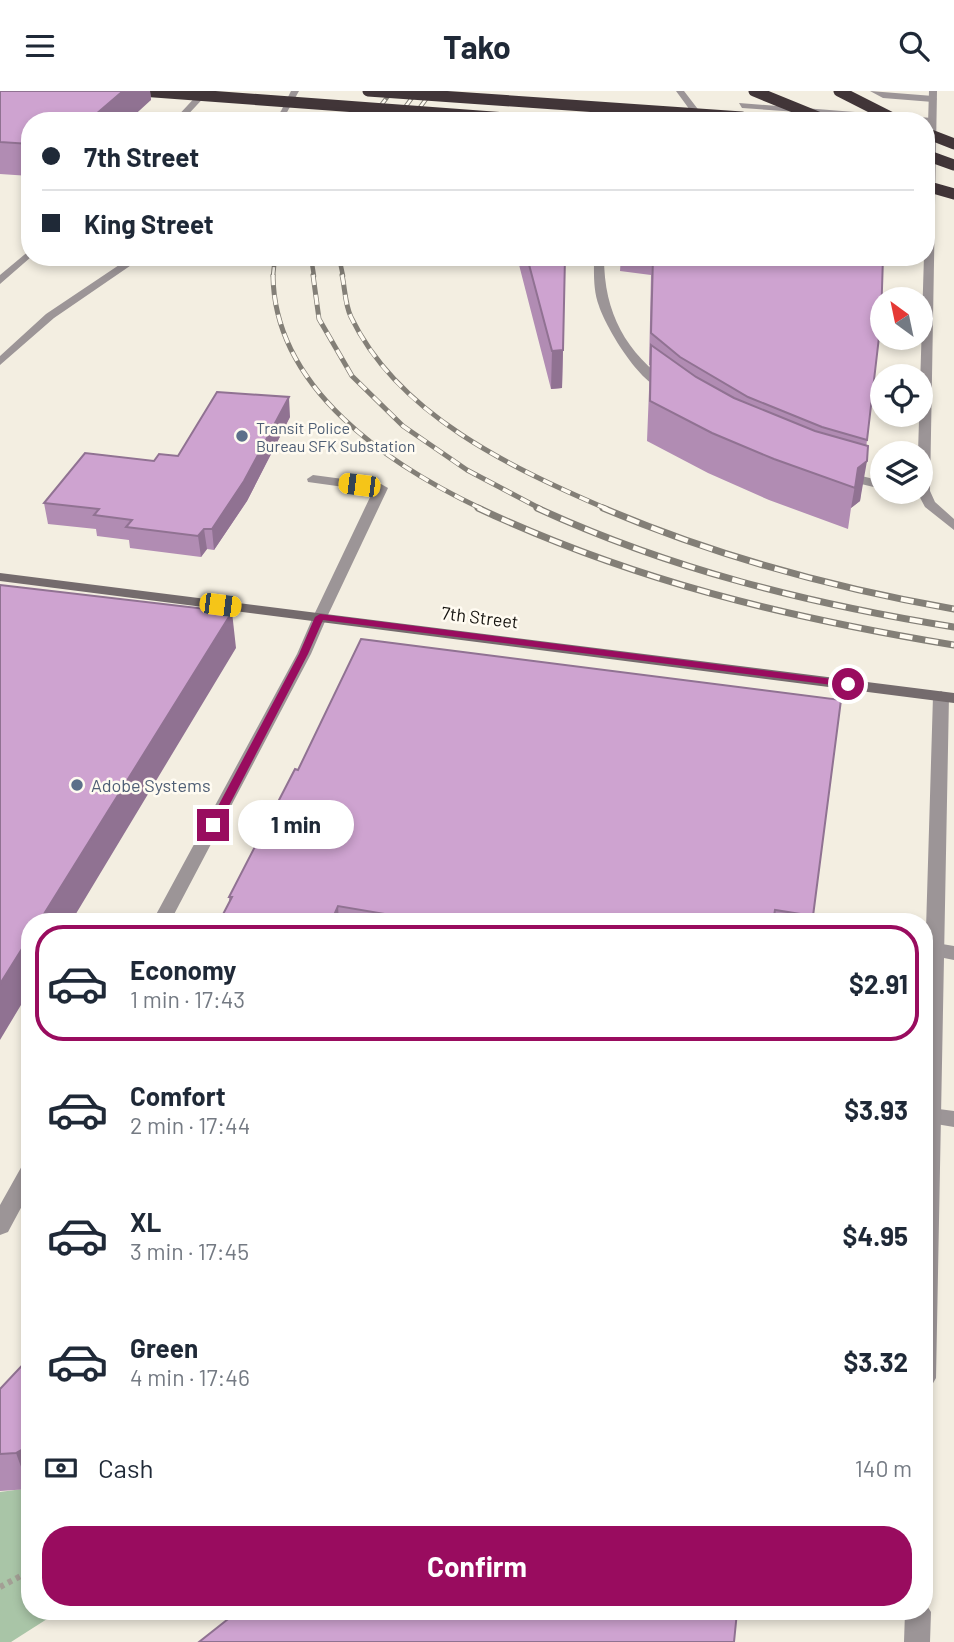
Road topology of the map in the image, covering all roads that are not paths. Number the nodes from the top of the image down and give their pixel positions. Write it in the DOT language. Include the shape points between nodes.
graph roads {
  1 [pos="141,91"];
  2 [pos="206,91"];
  3 [pos="295,91"];
  4 [pos="368,91"];
  5 [pos="680,91"];
  6 [pos="754,91"];
  7 [pos="839,91"];
  8 [pos="874,91"];
  9 [pos="933,95"];
  10 [pos="742,105"];
  11 [pos="186,112"];
  12 [pos="285,112"];
  13 [pos="424,112"];
  14 [pos="658,112"];
  15 [pos="696,112"];
  16 [pos="806,112"];
  17 [pos="825,112"];
  18 [pos="880,112"];
  19 [pos="935,135"];
  20 [pos="935,137"];
  21 [pos="954,138"];
  22 [pos="954,144"];
  23 [pos="935,158"];
  24 [pos="954,165"];
  25 [pos="935,189"];
  26 [pos="954,194"];
  27 [pos="21,261"];
  28 [pos="125,266"];
  29 [pos="599,266"];
  30 [pos="927,266"];
  31 [pos="0,281"];
  32 [pos="0,362"];
  33 [pos="676,395"];
  34 [pos="923,441"];
  35 [pos="831,472"];
  36 [pos="313,479"];
  37 [pos="870,482"];
  38 [pos="930,504"];
  39 [pos="954,526"];
  40 [pos="0,577"];
  41 [pos="320,617"];
  42 [pos="948,697"];
  43 [pos="167,913"];
  44 [pos="945,951"];
  45 [pos="933,1092"];
  46 [pos="933,1116"];
  47 [pos="954,1119"];
  48 [pos="21,1187"];
  49 [pos="0,1226"];
  50 [pos="918,1620"];
  51 [pos="917,1642"];
  1 -- 13 [label="highway, bridge"];
  2 -- 11 [label="street"];
  3 -- 12 [label="street"];
  4 -- 14 [label="highway, bridge"];
  5 -- 15 [label="street"];
  6 -- 16 [label="highway, bridge"];
  7 -- 18 [label="highway, bridge"];
  8 -- 9 [label="street" via="883,96"];
  10 -- 17 [label="street"];
  19 -- 21 [label="highway, bridge"];
  20 -- 22 [label="highway, bridge"];
  23 -- 24 [label="highway, bridge"];
  25 -- 26 [label="highway, bridge"];
  27 -- 31 [label="street"];
  28 -- 32 [label="street" via="50,316"];
  29 -- 33 [label="street" via="605,312 631,356"];
  30 -- 34 [label="street"];
  35 -- 37 [label="street"];
  36 -- 41 [label="street" via="382,488"];
  38 -- 39 [label="street"];
  40 -- 41 [label="main road, 7th Street"];
  41 -- 42 [label="main road, 7th Street"];
  41 -- 43 [label="street"];
  42 -- 44 [label="street"];
  44 -- 45 [label="street"];
  46 -- 47 [label="street"];
  48 -- 49 [label="street"];
  50 -- 51 [label="street"];
}
